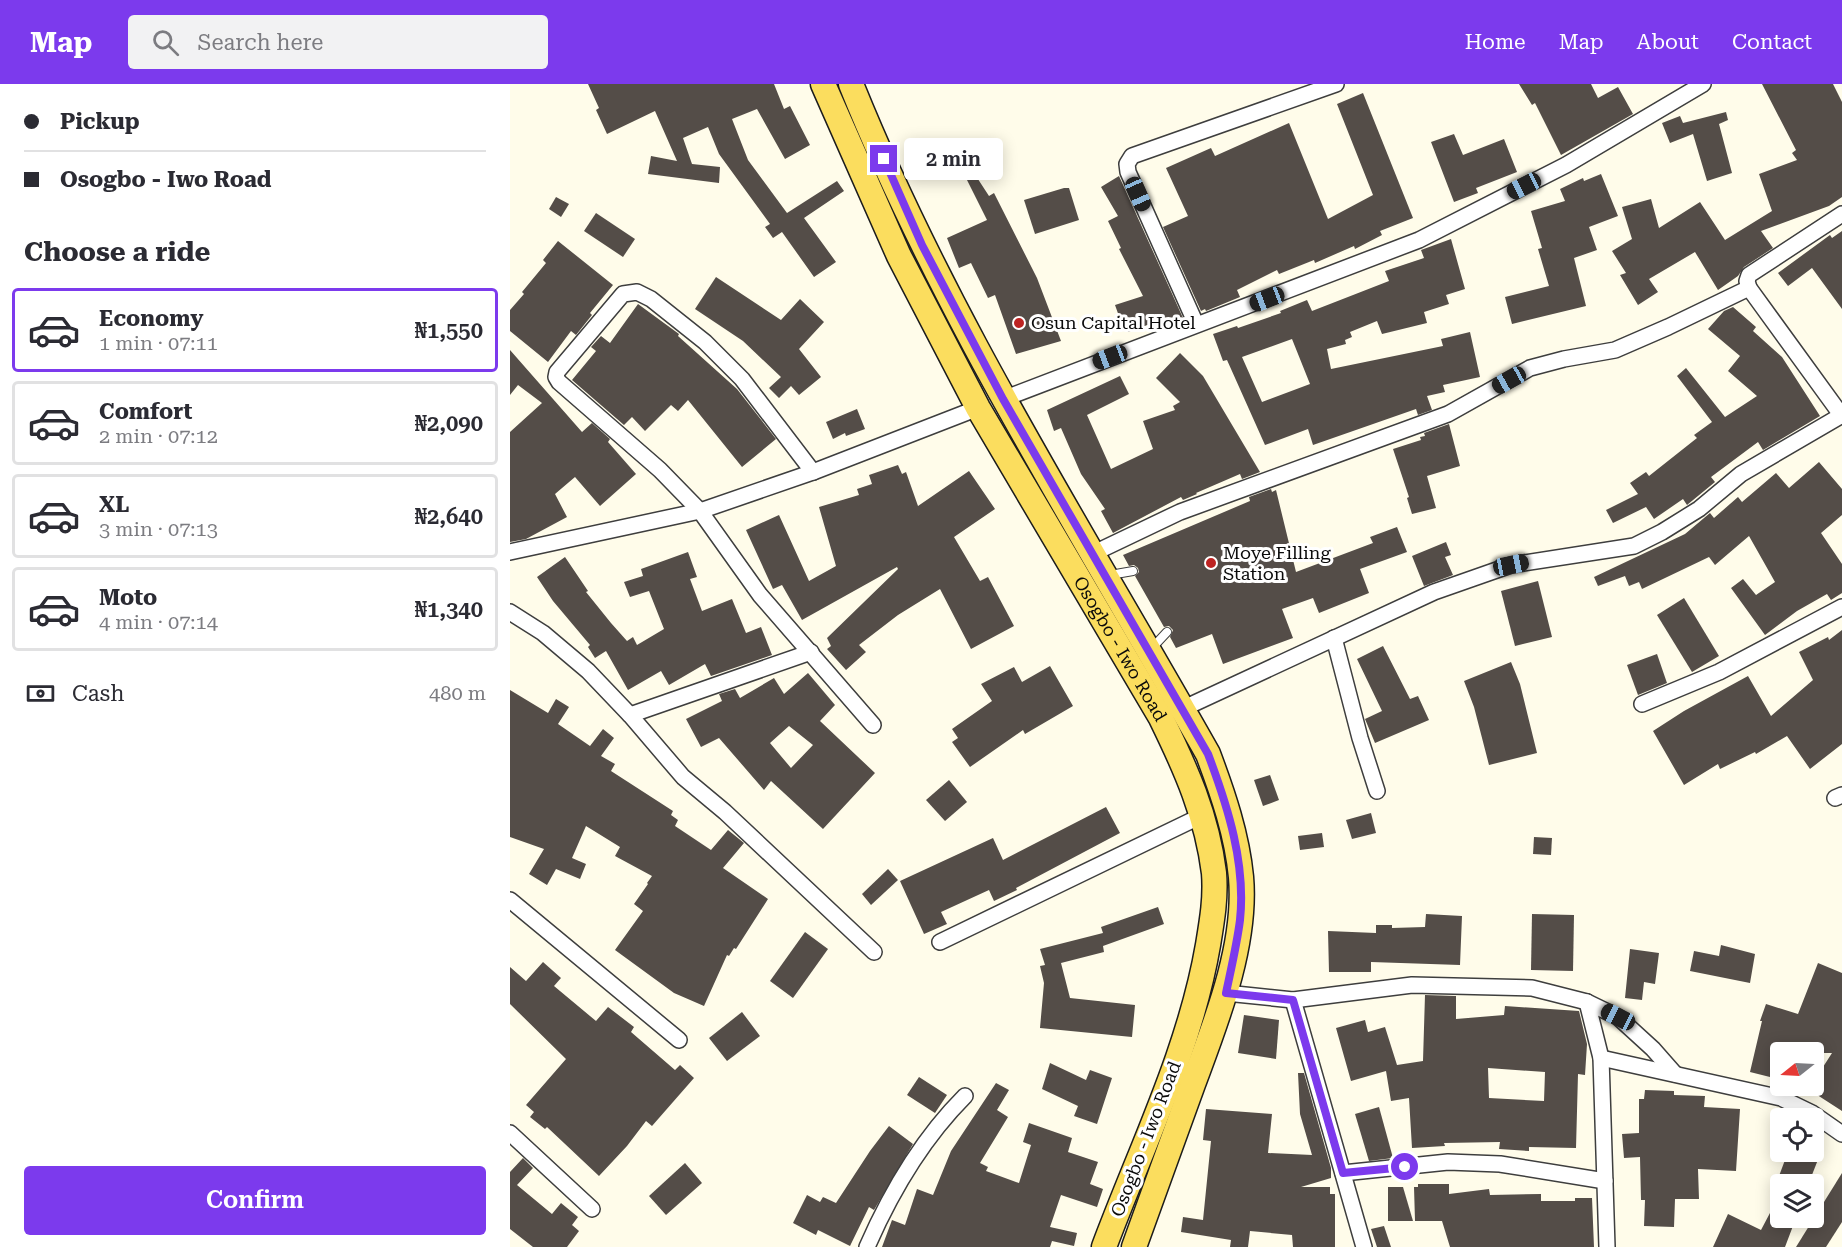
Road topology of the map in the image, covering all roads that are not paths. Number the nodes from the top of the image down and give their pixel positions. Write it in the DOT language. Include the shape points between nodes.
graph roads {
  1 [pos="823,84"];
  2 [pos="851,84"];
  3 [pos="1336,84"];
  4 [pos="1703,84"];
  5 [pos="1842,214"];
  6 [pos="1749,288"];
  7 [pos="1196,324"];
  8 [pos="1003,399"];
  9 [pos="978,408"];
  10 [pos="1842,416"];
  11 [pos="813,472"];
  12 [pos="700,511"];
  13 [pos="510,552"];
  14 [pos="1092,554"];
  15 [pos="1133,571"];
  16 [pos="1105,576"];
  17 [pos="1842,607"];
  18 [pos="510,612"];
  19 [pos="1167,632"];
  20 [pos="1334,638"];
  21 [pos="1149,651"];
  22 [pos="811,652"];
  23 [pos="1642,704"];
  24 [pos="1182,709"];
  25 [pos="630,715"];
  26 [pos="873,724"];
  27 [pos="1377,791"];
  28 [pos="1203,815"];
  29 [pos="510,900"];
  30 [pos="940,942"];
  31 [pos="874,952"];
  32 [pos="1226,993"];
  33 [pos="1293,1000"];
  34 [pos="1587,1002"];
  35 [pos="679,1040"];
  36 [pos="1601,1058"];
  37 [pos="1675,1074"];
  38 [pos="965,1096"];
  39 [pos="510,1133"];
  40 [pos="1842,1134"];
  41 [pos="1343,1173"];
  42 [pos="1605,1181"];
  43 [pos="592,1209"];
  44 [pos="867,1247"];
  45 [pos="1104,1247"];
  46 [pos="1134,1247"];
  47 [pos="1364,1247"];
  48 [pos="1607,1247"];
  1 -- 9 [label="main road, Osogbo - Iwo Road" via="898,256"];
  2 -- 8 [label="main road, Osogbo - Iwo Road" via="922,245"];
  3 -- 7 [label="street" via="1132,156 1127,164"];
  4 -- 7 [label="street" via="1566,165 1419,240"];
  5 -- 6 [label="street" via="1749,275"];
  6 -- 10 [label="street"];
  6 -- 14 [label="street" via="1615,350 1530,369 1448,414 1180,512"];
  7 -- 8 [label="street"];
  8 -- 14 [label="main road, Osogbo - Iwo Road"];
  9 -- 11 [label="street"];
  9 -- 28 [label="main road, Osogbo - Iwo Road" via="1161,718 1186,768"];
  10 -- 20 [label="street" via="1741,474 1699,509 1634,546 1511,565 1434,592"];
  11 -- 12 [label="street"];
  11 -- 12 [label="street" via="742,379 705,342 651,299 637,292 623,294 556,377"];
  12 -- 13 [label="street"];
  12 -- 22 [label="street" via="760,595"];
  14 -- 16 [label="main road, Osogbo - Iwo Road"];
  15 -- 16 [label="lane"];
  16 -- 21 [label="main road, Osogbo - Iwo Road"];
  17 -- 23 [label="street" via="1719,672"];
  18 -- 25 [label="street" via="552,640"];
  19 -- 21 [label="lane"];
  20 -- 24 [label="street"];
  20 -- 27 [label="street"];
  21 -- 24 [label="main road, Osogbo - Iwo Road"];
  22 -- 25 [label="street"];
  22 -- 26 [label="street"];
  24 -- 32 [label="main road, Osogbo - Iwo Road" via="1208,754 1223,795 1241,878 1240,920"];
  25 -- 31 [label="street" via="683,777"];
  28 -- 30 [label="street"];
  28 -- 45 [label="main road, Osogbo - Iwo Road" via="1214,873 1214,907 1201,985 1185,1039"];
  29 -- 35 [label="street"];
  32 -- 33 [label="street"];
  32 -- 46 [label="main road, Osogbo - Iwo Road"];
  33 -- 34 [label="street" via="1412,985 1532,988"];
  33 -- 41 [label="street"];
  34 -- 36 [label="street"];
  34 -- 37 [label="street" via="1618,1017"];
  36 -- 37 [label="street"];
  36 -- 42 [label="street"];
  37 -- 40 [label="street" via="1781,1098"];
  38 -- 44 [label="street" via="921,1146"];
  39 -- 43 [label="street"];
  41 -- 42 [label="street" via="1448,1162 1500,1164"];
  41 -- 47 [label="street"];
  42 -- 48 [label="street"];
}
